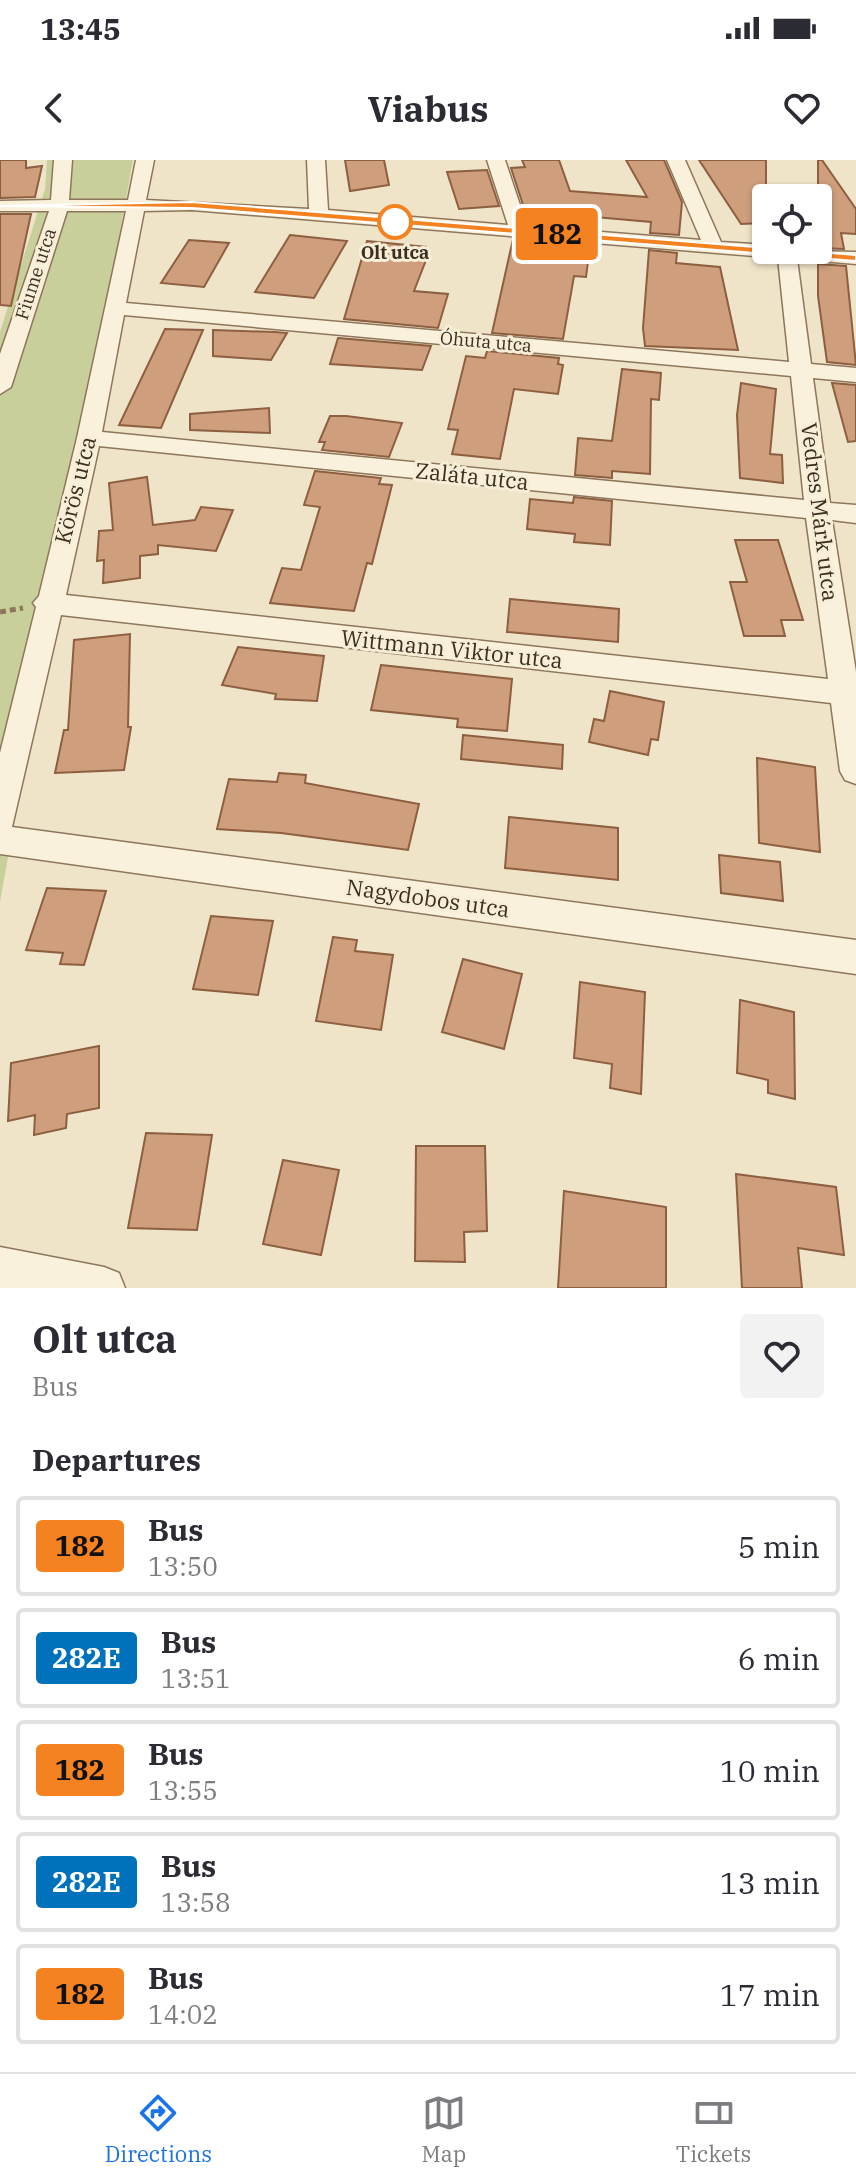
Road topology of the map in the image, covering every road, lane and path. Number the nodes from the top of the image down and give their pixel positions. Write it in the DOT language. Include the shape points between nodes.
graph roads {
  1 [pos="63,160"];
  2 [pos="145,160"];
  3 [pos="316,160"];
  4 [pos="496,160"];
  5 [pos="676,160"];
  6 [pos="136,203"];
  7 [pos="60,204"];
  8 [pos="0,206"];
  9 [pos="319,217"];
  10 [pos="519,231"];
  11 [pos="714,247"];
  12 [pos="752,250"];
  13 [pos="832,256"];
  14 [pos="856,258"];
  15 [pos="788,264"];
  16 [pos="116,308"];
  17 [pos="23,311"];
  18 [pos="0,312"];
  19 [pos="803,371"];
  20 [pos="856,375"];
  21 [pos="0,387"];
  22 [pos="89,438"];
  23 [pos="818,510"];
  24 [pos="856,514"];
  25 [pos="47,603"];
  26 [pos="850,693"];
  27 [pos="856,771"];
  28 [pos="0,818"];
  29 [pos="0,840"];
  30 [pos="856,957"];
  31 [pos="0,1268"];
  32 [pos="104,1288"];
  1 -- 7 [label="street, Fiume utca"];
  2 -- 6 [label="street, Körös utca"];
  3 -- 9 [label="street"];
  4 -- 10 [label="street"];
  5 -- 11 [label="street"];
  6 -- 7 [label="street"];
  6 -- 9 [label="street"];
  6 -- 16 [label="street, Körös utca"];
  7 -- 8 [label="street"];
  7 -- 17 [label="street, Fiume utca"];
  9 -- 10 [label="street"];
  10 -- 11 [label="street"];
  11 -- 12 [label="street"];
  13 -- 14 [label="street"];
  15 -- 19 [label="street, Vedres Márk utca"];
  16 -- 19 [label="street, Óhuta utca"];
  16 -- 22 [label="street, Körös utca"];
  17 -- 18 [label="street"];
  17 -- 21 [label="street, Fiume utca"];
  19 -- 20 [label="street, Óhuta utca"];
  19 -- 23 [label="street, Vedres Márk utca"];
  22 -- 23 [label="street, Zaláta utca"];
  22 -- 25 [label="street, Körös utca"];
  23 -- 24 [label="street, Zaláta utca"];
  23 -- 26 [label="street, Vedres Márk utca"];
  25 -- 26 [label="street, Wittmann Viktor utca"];
  25 -- 28 [label="street, Körös utca"];
  26 -- 27 [label="street, Vedres Márk utca"];
  29 -- 30 [label="street, Nagydobos utca"];
  31 -- 32 [label="street"];
}
